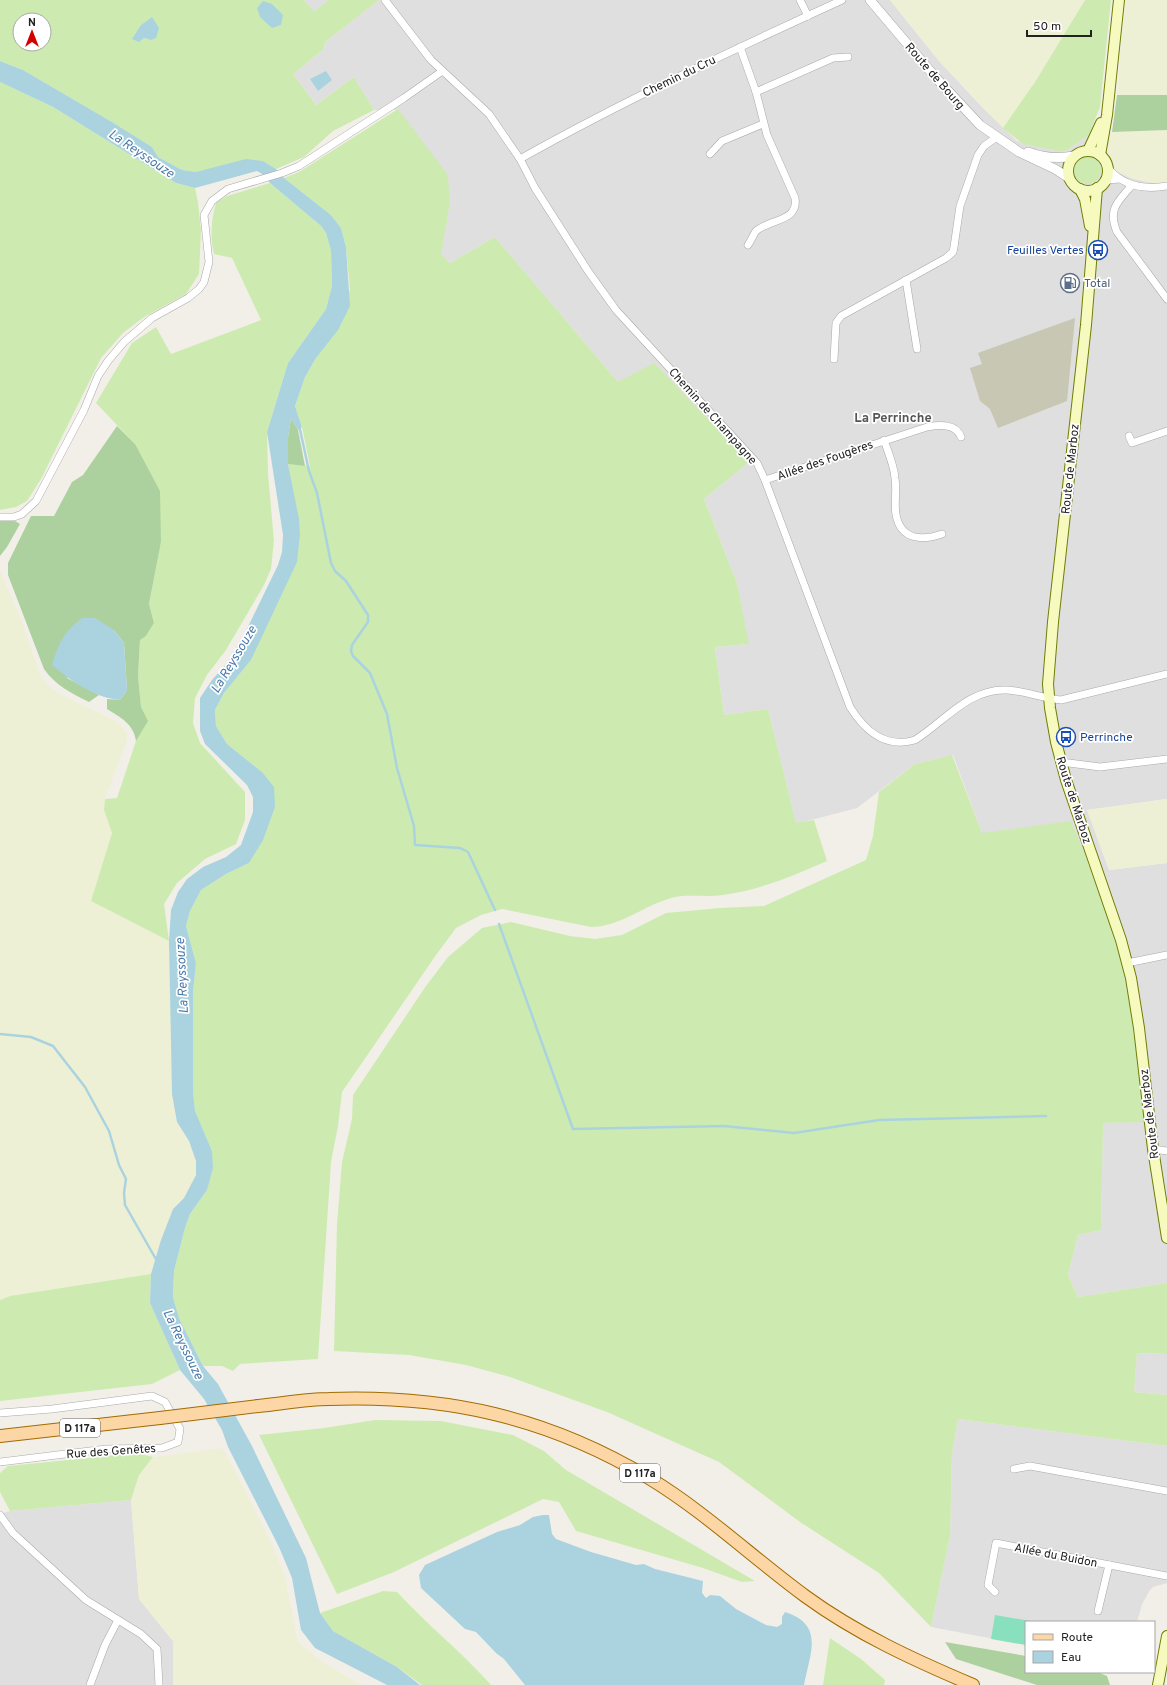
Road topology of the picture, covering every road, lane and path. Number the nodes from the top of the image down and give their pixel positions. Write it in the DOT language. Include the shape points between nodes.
graph roads {
  1 [pos="385,0"];
  2 [pos="800,0"];
  3 [pos="842,0"];
  4 [pos="870,0"];
  5 [pos="1119,0"];
  6 [pos="808,16"];
  7 [pos="740,47"];
  8 [pos="848,57"];
  9 [pos="441,72"];
  10 [pos="756,92"];
  11 [pos="1109,94"];
  12 [pos="763,124"];
  13 [pos="997,137"];
  14 [pos="1008,144"];
  15 [pos="1088,151"];
  16 [pos="710,154"];
  17 [pos="1100,155"];
  18 [pos="1074,156"];
  19 [pos="520,159"];
  20 [pos="1108,168"];
  21 [pos="1069,178"];
  22 [pos="1120,179"];
  23 [pos="1132,185"];
  24 [pos="1100,186"];
  25 [pos="1167,186"];
  26 [pos="1080,189"];
  27 [pos="1092,237"];
  28 [pos="748,245"];
  29 [pos="906,280"];
  30 [pos="1167,299"];
  31 [pos="917,348"];
  32 [pos="834,359"];
  33 [pos="1167,431"];
  34 [pos="1129,436"];
  35 [pos="961,437"];
  36 [pos="884,440"];
  37 [pos="765,480"];
  38 [pos="0,516"];
  39 [pos="942,534"];
  40 [pos="1167,674"];
  41 [pos="1049,699"];
  42 [pos="1167,759"];
  43 [pos="1061,762"];
  44 [pos="1167,955"];
  45 [pos="1127,963"];
  46 [pos="1153,1149"];
  47 [pos="1167,1151"];
  48 [pos="1167,1238"];
  49 [pos="0,1413"];
  50 [pos="0,1436"];
  51 [pos="0,1462"];
  52 [pos="1014,1469"];
  53 [pos="1167,1491"];
  54 [pos="0,1515"];
  55 [pos="1109,1565"];
  56 [pos="1167,1576"];
  57 [pos="995,1592"];
  58 [pos="1098,1611"];
  59 [pos="118,1620"];
  60 [pos="1167,1636"];
  61 [pos="90,1685"];
  62 [pos="159,1685"];
  63 [pos="973,1685"];
  64 [pos="1158,1685"];
  1 -- 9 [label="street, Chemin de Champagne"];
  2 -- 6 [label="street"];
  3 -- 6 [label="street, Chemin du Cru"];
  4 -- 13 [label="street, Route de Bourg" via="963,108"];
  5 -- 11 [label="main road"];
  6 -- 7 [label="street, Chemin du Cru"];
  7 -- 10 [label="street"];
  7 -- 19 [label="street, Chemin du Cru" via="589,120"];
  8 -- 10 [label="street" via="833,58"];
  9 -- 19 [label="street, Chemin de Champagne" via="489,114"];
  9 -- 38 [label="street" via="322,151 282,173 228,189 212,201 204,215 209,262 204,282 188,298 152,318 124,342 98,376 84,410 36,501 22,514 14,517"];
  10 -- 12 [label="street"];
  11 -- 15 [label="main road" via="1100,126"];
  11 -- 17 [label="main road"];
  12 -- 16 [label="street" via="722,141"];
  12 -- 28 [label="street" via="796,205 792,214 756,232"];
  13 -- 14 [label="street, Route de Bourg"];
  13 -- 29 [label="street" via="984,146 978,155 960,206 953,252"];
  14 -- 18 [label="street, Route de Bourg" via="1046,157"];
  14 -- 21 [label="street, Route de Bourg"];
  15 -- 17 [label="main road"];
  15 -- 18 [label="main road"];
  17 -- 20 [label="main road"];
  18 -- 21 [label="main road" via="1068,166"];
  19 -- 37 [label="street, Chemin de Champagne" via="535,188 604,294 750,455"];
  20 -- 22 [label="street"];
  20 -- 24 [label="main road" via="1108,174"];
  21 -- 26 [label="main road"];
  22 -- 23 [label="street"];
  22 -- 24 [label="street"];
  23 -- 25 [label="street" via="1150,189"];
  23 -- 30 [label="street" via="1117,202 1114,226"];
  24 -- 26 [label="main road" via="1092,190"];
  24 -- 27 [label="main road, Route de Marboz"];
  26 -- 27 [label="main road, Route de Marboz"];
  27 -- 41 [label="main road, Route de Marboz" via="1086,325 1053,622"];
  29 -- 31 [label="street"];
  29 -- 32 [label="street" via="837,319"];
  33 -- 34 [label="street" via="1132,443"];
  35 -- 36 [label="street, Allée des Fougères" via="956,429 935,426"];
  36 -- 37 [label="street, Allée des Fougères"];
  36 -- 39 [label="street, Allée des Fougères" via="894,470 896,514 902,528 906,533 918,538 931,538"];
  37 -- 41 [label="street, Chemin de Champagne" via="850,707 857,718 874,734 894,743 915,740 970,699 984,692 1017,691"];
  40 -- 41 [label="street, Chemin de Champagne" via="1061,700"];
  41 -- 43 [label="main road, Route de Marboz"];
  42 -- 43 [label="street" via="1100,768"];
  43 -- 45 [label="main road, Route de Marboz"];
  44 -- 45 [label="street"];
  45 -- 46 [label="main road, Route de Marboz" via="1139,1028"];
  46 -- 47 [label="street"];
  46 -- 48 [label="main road, Route de Marboz"];
  49 -- 51 [label="street, Rue des Genêtes" via="152,1396 165,1402 180,1429 178,1442 162,1448 106,1449"];
  50 -- 63 [label="main road, D 117a, bridge" via="326,1399 414,1399 500,1414 568,1437 624,1464 676,1496 804,1595 851,1627 912,1659"];
  52 -- 53 [label="street" via="1030,1466"];
  54 -- 59 [label="street" via="12,1533 56,1574 86,1600"];
  55 -- 56 [label="street, Allée du Buidon"];
  55 -- 57 [label="street, Allée du Buidon" via="996,1543 988,1585"];
  55 -- 58 [label="street"];
  59 -- 61 [label="street" via="105,1645"];
  59 -- 62 [label="street" via="141,1634 157,1649"];
  60 -- 64 [label="main road"];
}
